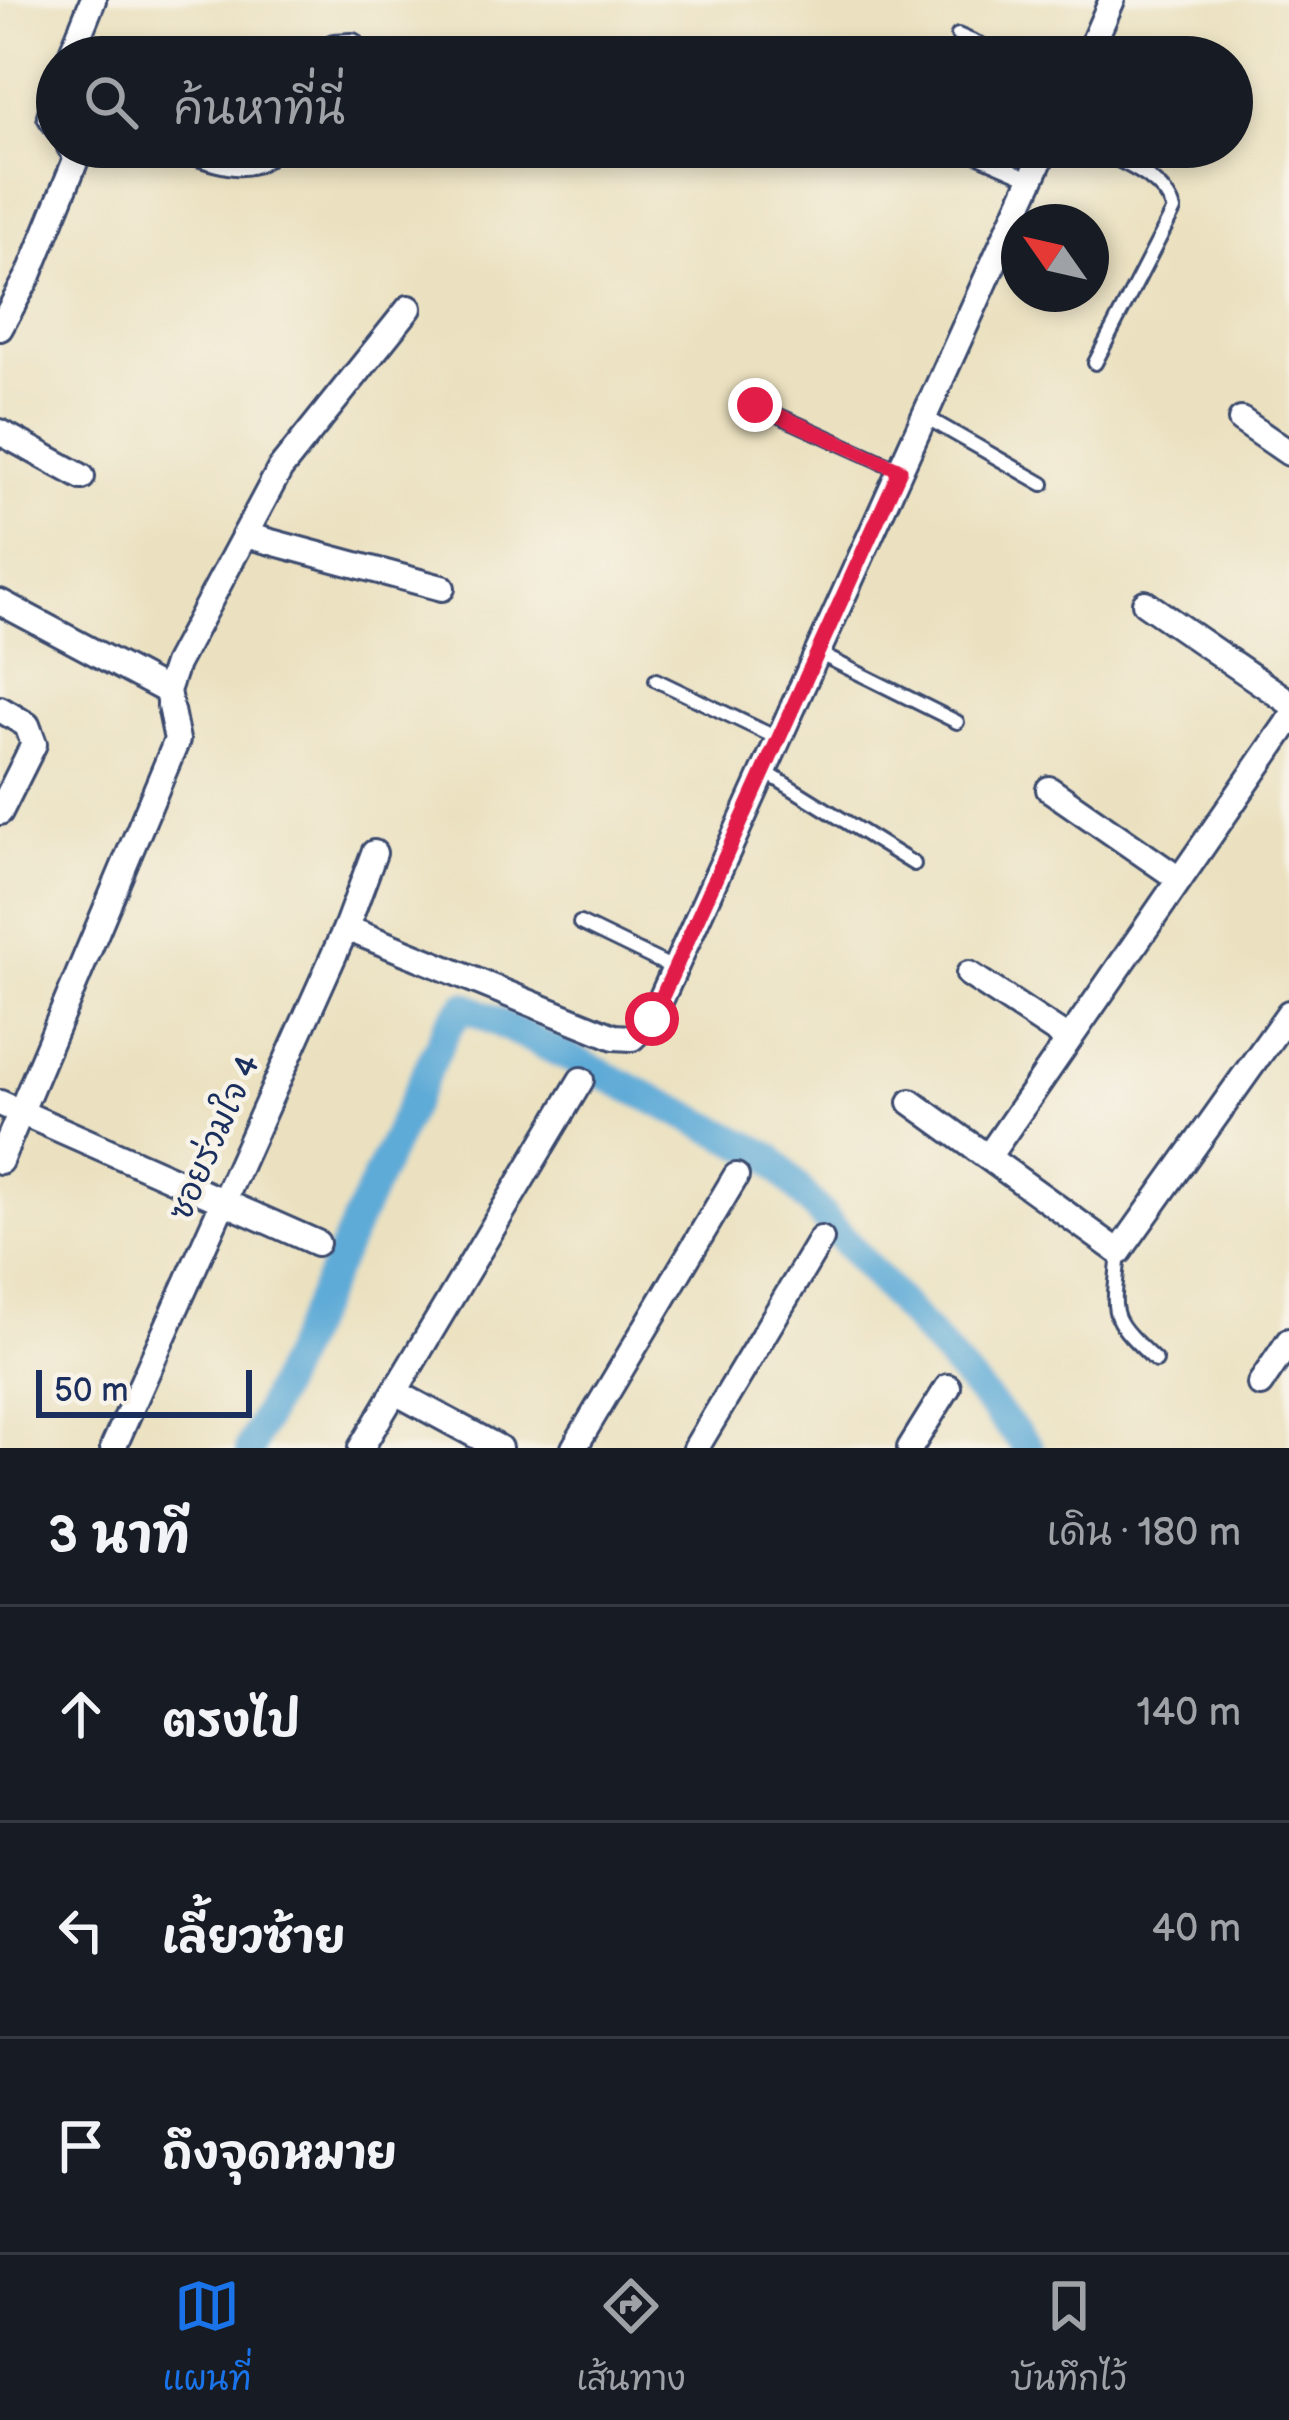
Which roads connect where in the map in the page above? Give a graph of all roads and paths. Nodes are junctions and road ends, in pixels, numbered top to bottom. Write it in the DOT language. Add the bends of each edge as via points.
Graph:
graph roads {
  1 [pos="93,0"];
  2 [pos="1112,0"];
  3 [pos="958,34"];
  4 [pos="78,36"];
  5 [pos="962,36"];
  6 [pos="1096,36"];
  7 [pos="74,168"];
  8 [pos="1006,168"];
  9 [pos="1036,168"];
  10 [pos="1126,168"];
  11 [pos="1031,179"];
  12 [pos="409,308"];
  13 [pos="0,328"];
  14 [pos="1095,363"];
  15 [pos="755,405"];
  16 [pos="924,416"];
  17 [pos="1241,420"];
  18 [pos="0,432"];
  19 [pos="1289,453"];
  20 [pos="900,470"];
  21 [pos="82,477"];
  22 [pos="1043,484"];
  23 [pos="245,535"];
  24 [pos="442,588"];
  25 [pos="0,602"];
  26 [pos="1145,603"];
  27 [pos="818,653"];
  28 [pos="656,680"];
  29 [pos="167,691"];
  30 [pos="1289,702"];
  31 [pos="0,710"];
  32 [pos="957,722"];
  33 [pos="1289,722"];
  34 [pos="778,739"];
  35 [pos="764,771"];
  36 [pos="1049,789"];
  37 [pos="0,812"];
  38 [pos="374,853"];
  39 [pos="914,864"];
  40 [pos="1179,879"];
  41 [pos="580,923"];
  42 [pos="346,928"];
  43 [pos="675,969"];
  44 [pos="970,974"];
  45 [pos="1289,1013"];
  46 [pos="1068,1039"];
  47 [pos="581,1080"];
  48 [pos="911,1102"];
  49 [pos="10,1107"];
  50 [pos="988,1157"];
  51 [pos="0,1161"];
  52 [pos="736,1176"];
  53 [pos="222,1202"];
  54 [pos="821,1239"];
  55 [pos="317,1243"];
  56 [pos="1119,1252"];
  57 [pos="1289,1341"];
  58 [pos="1156,1361"];
  59 [pos="1260,1384"];
  60 [pos="948,1387"];
  61 [pos="395,1392"];
  62 [pos="113,1448"];
  63 [pos="361,1448"];
  64 [pos="499,1448"];
  65 [pos="574,1448"];
  66 [pos="696,1448"];
  67 [pos="910,1448"];
  1 -- 4 [label="street"];
  2 -- 6 [label="street"];
  3 -- 5 [label="lane"];
  7 -- 13 [label="street"];
  8 -- 11 [label="lane"];
  9 -- 11 [label="street"];
  10 -- 14 [label="lane" via="1161,189 1174,210"];
  11 -- 16 [label="street"];
  12 -- 23 [label="street" via="280,469"];
  15 -- 20 [label="lane"];
  16 -- 20 [label="street"];
  16 -- 22 [label="lane"];
  17 -- 19 [label="street"];
  18 -- 21 [label="street"];
  20 -- 27 [label="street"];
  23 -- 24 [label="street"];
  23 -- 29 [label="street"];
  25 -- 29 [label="street"];
  26 -- 30 [label="street"];
  27 -- 32 [label="lane"];
  27 -- 34 [label="street"];
  28 -- 34 [label="lane"];
  29 -- 49 [label="street" via="176,740"];
  31 -- 37 [label="street" via="27,724 34,743"];
  33 -- 40 [label="street"];
  34 -- 35 [label="street"];
  35 -- 39 [label="lane"];
  35 -- 43 [label="street"];
  36 -- 40 [label="street"];
  38 -- 42 [label="street, ซอยร่วมใจ 4"];
  40 -- 46 [label="street"];
  41 -- 43 [label="lane"];
  42 -- 43 [label="street" via="614,1037 632,1038 652,1019"];
  42 -- 53 [label="street, ซอยร่วมใจ 4"];
  44 -- 46 [label="street"];
  45 -- 56 [label="street"];
  46 -- 50 [label="street"];
  47 -- 61 [label="street"];
  48 -- 50 [label="street"];
  49 -- 51 [label="street"];
  49 -- 53 [label="street"];
  50 -- 56 [label="street"];
  52 -- 65 [label="street"];
  53 -- 55 [label="street"];
  53 -- 62 [label="street, ซอยร่วมใจ 4"];
  54 -- 66 [label="street"];
  56 -- 58 [label="lane" via="1116,1322"];
  57 -- 59 [label="street"];
  60 -- 67 [label="street"];
  61 -- 63 [label="street"];
  61 -- 64 [label="street"];
}
